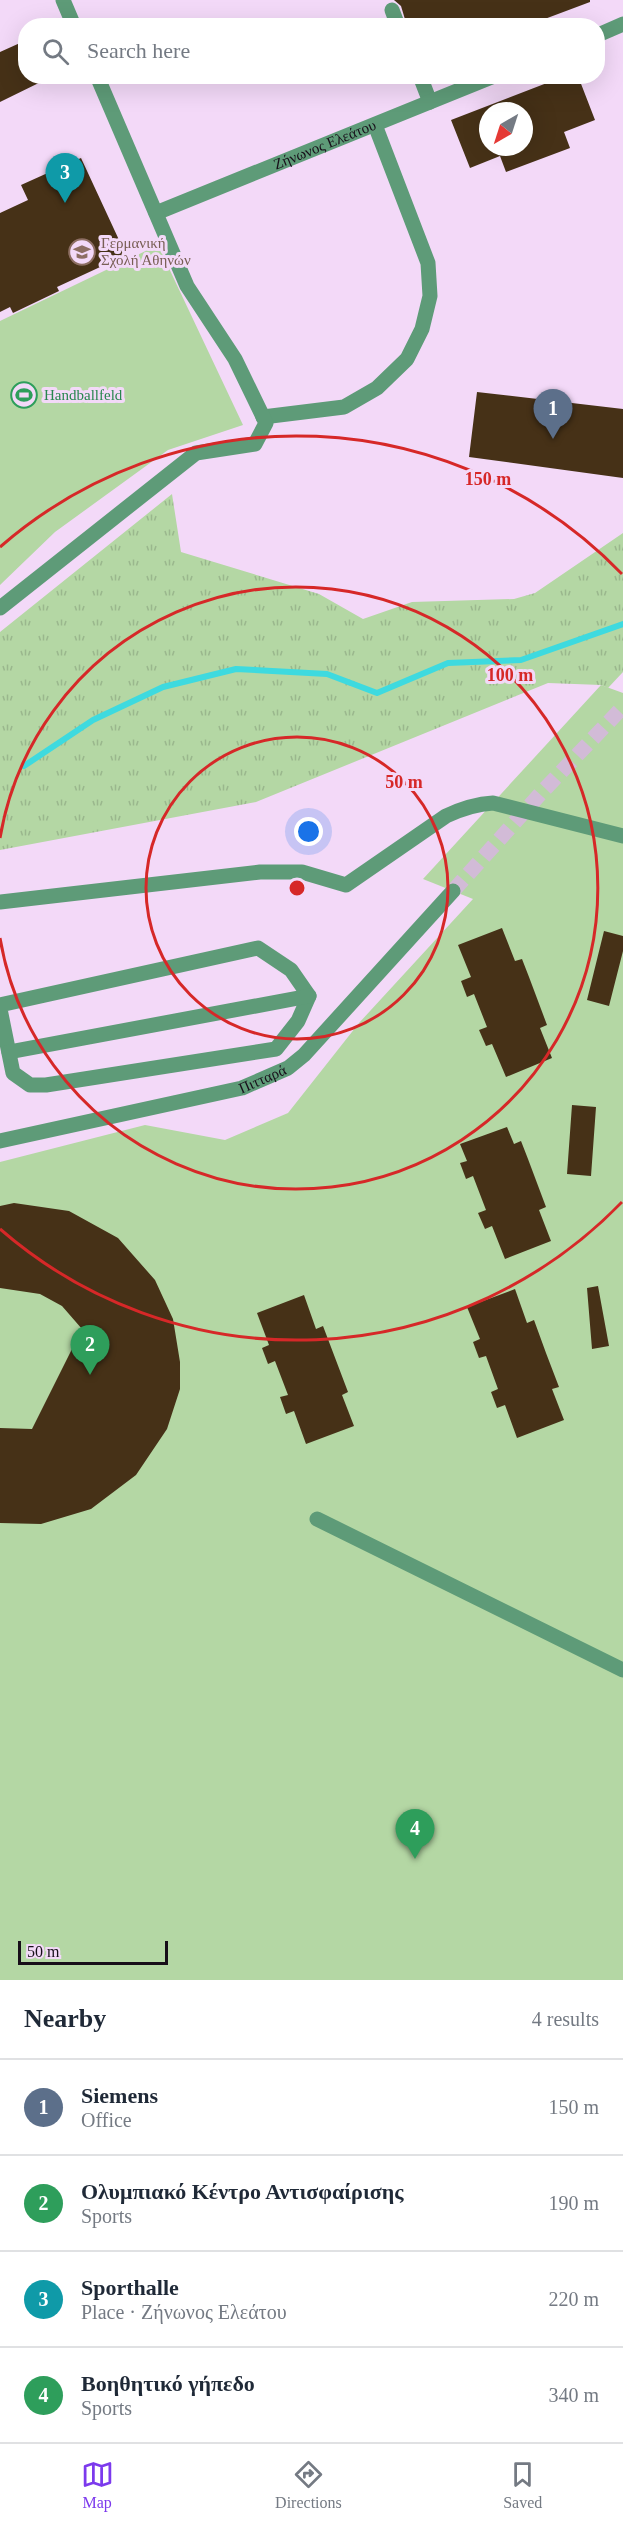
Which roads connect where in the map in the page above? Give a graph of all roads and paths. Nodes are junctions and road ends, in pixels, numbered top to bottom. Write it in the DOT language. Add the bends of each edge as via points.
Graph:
graph roads {
  1 [pos="63,0"];
  2 [pos="392,10"];
  3 [pos="71,18"];
  4 [pos="395,18"];
  5 [pos="623,24"];
  6 [pos="605,32"];
  7 [pos="100,84"];
  8 [pos="424,84"];
  9 [pos="474,84"];
  10 [pos="430,102"];
  11 [pos="375,124"];
  12 [pos="156,213"];
  13 [pos="263,417"];
  14 [pos="0,608"];
  15 [pos="623,836"];
  16 [pos="453,891"];
  17 [pos="0,902"];
  18 [pos="309,996"];
  19 [pos="0,1007"];
  20 [pos="3,1034"];
  21 [pos="9,1052"];
  22 [pos="0,1141"];
  23 [pos="317,1519"];
  24 [pos="623,1670"];
  1 -- 3 [label="street"];
  2 -- 4 [label="street"];
  5 -- 6 [label="street"];
  7 -- 12 [label="street"];
  8 -- 10 [label="street"];
  9 -- 10 [label="street, Ζήνωνος Ελεάτου"];
  10 -- 11 [label="street, Ζήνωνος Ελεάτου"];
  11 -- 12 [label="street, Ζήνωνος Ελεάτου"];
  11 -- 13 [label="street" via="428,263 430,296 422,329 406,359 377,388 344,407"];
  12 -- 13 [label="street" via="187,286 235,358"];
  13 -- 14 [label="street" via="266,423 255,444 196,453"];
  15 -- 17 [label="street" via="493,803 480,804 446,816 345,885 302,872 260,872"];
  16 -- 22 [label="street, Πιτταρά" via="288,1068 242,1088"];
  18 -- 19 [label="street" via="291,970 258,948"];
  18 -- 21 [label="street"];
  18 -- 21 [label="street" via="298,1021 276,1049 46,1085 30,1085 20,1080 13,1072"];
  19 -- 20 [label="street"];
  20 -- 21 [label="street"];
  23 -- 24 [label="street"];
}
